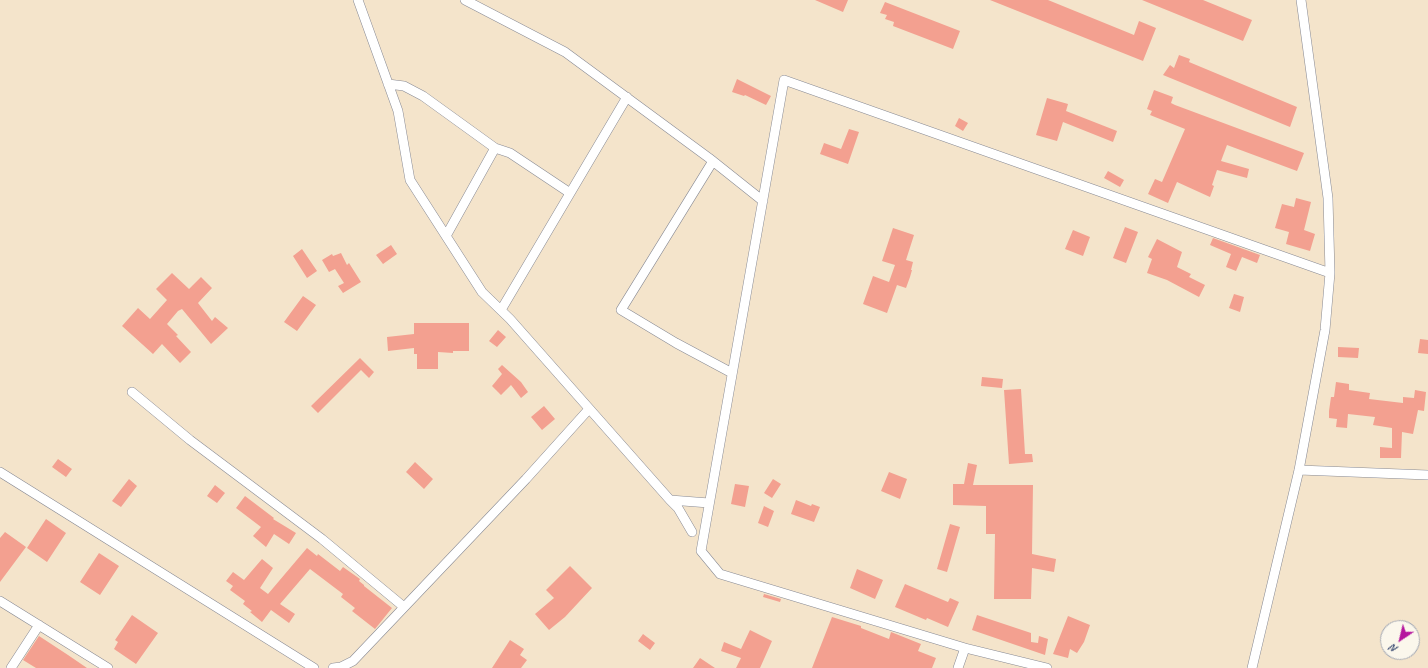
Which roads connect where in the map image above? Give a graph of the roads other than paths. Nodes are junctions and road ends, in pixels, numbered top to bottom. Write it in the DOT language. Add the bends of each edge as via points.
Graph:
graph roads {
  1 [pos="358,0"];
  2 [pos="465,0"];
  3 [pos="1301,0"];
  4 [pos="388,84"];
  5 [pos="627,98"];
  6 [pos="495,148"];
  7 [pos="713,161"];
  8 [pos="570,193"];
  9 [pos="763,201"];
  10 [pos="446,236"];
  11 [pos="1330,273"];
  12 [pos="501,310"];
  13 [pos="732,373"];
  14 [pos="132,392"];
  15 [pos="589,409"];
  16 [pos="1299,470"];
  17 [pos="0,472"];
  18 [pos="1428,475"];
  19 [pos="670,500"];
  20 [pos="709,503"];
  21 [pos="692,532"];
  22 [pos="0,600"];
  23 [pos="404,608"];
  24 [pos="39,625"];
  25 [pos="965,648"];
  26 [pos="11,668"];
  27 [pos="108,668"];
  28 [pos="314,668"];
  29 [pos="333,668"];
  30 [pos="958,668"];
  31 [pos="1048,668"];
  32 [pos="1252,668"];
  1 -- 4 [label="street"];
  2 -- 5 [label="street" via="565,52"];
  3 -- 11 [label="street" via="1328,198"];
  4 -- 6 [label="street" via="404,86 423,96"];
  4 -- 10 [label="street" via="398,111 410,180"];
  5 -- 7 [label="street"];
  5 -- 8 [label="street"];
  6 -- 8 [label="street" via="510,153"];
  6 -- 10 [label="street"];
  7 -- 9 [label="street"];
  7 -- 13 [label="street" via="621,310"];
  8 -- 12 [label="street"];
  9 -- 11 [label="street" via="784,80"];
  9 -- 13 [label="street"];
  10 -- 12 [label="street" via="482,292"];
  11 -- 16 [label="street" via="1325,330"];
  12 -- 15 [label="street"];
  13 -- 20 [label="street"];
  14 -- 23 [label="street" via="190,440 322,539"];
  15 -- 19 [label="street"];
  15 -- 23 [label="street"];
  16 -- 18 [label="street"];
  16 -- 32 [label="street"];
  17 -- 28 [label="street"];
  19 -- 20 [label="street"];
  19 -- 21 [label="street" via="678,508"];
  20 -- 25 [label="street" via="701,551 720,574"];
  22 -- 24 [label="street"];
  23 -- 29 [label="street" via="353,661 341,668"];
  24 -- 26 [label="street"];
  24 -- 27 [label="street"];
  25 -- 30 [label="street"];
  25 -- 31 [label="street"];
}
